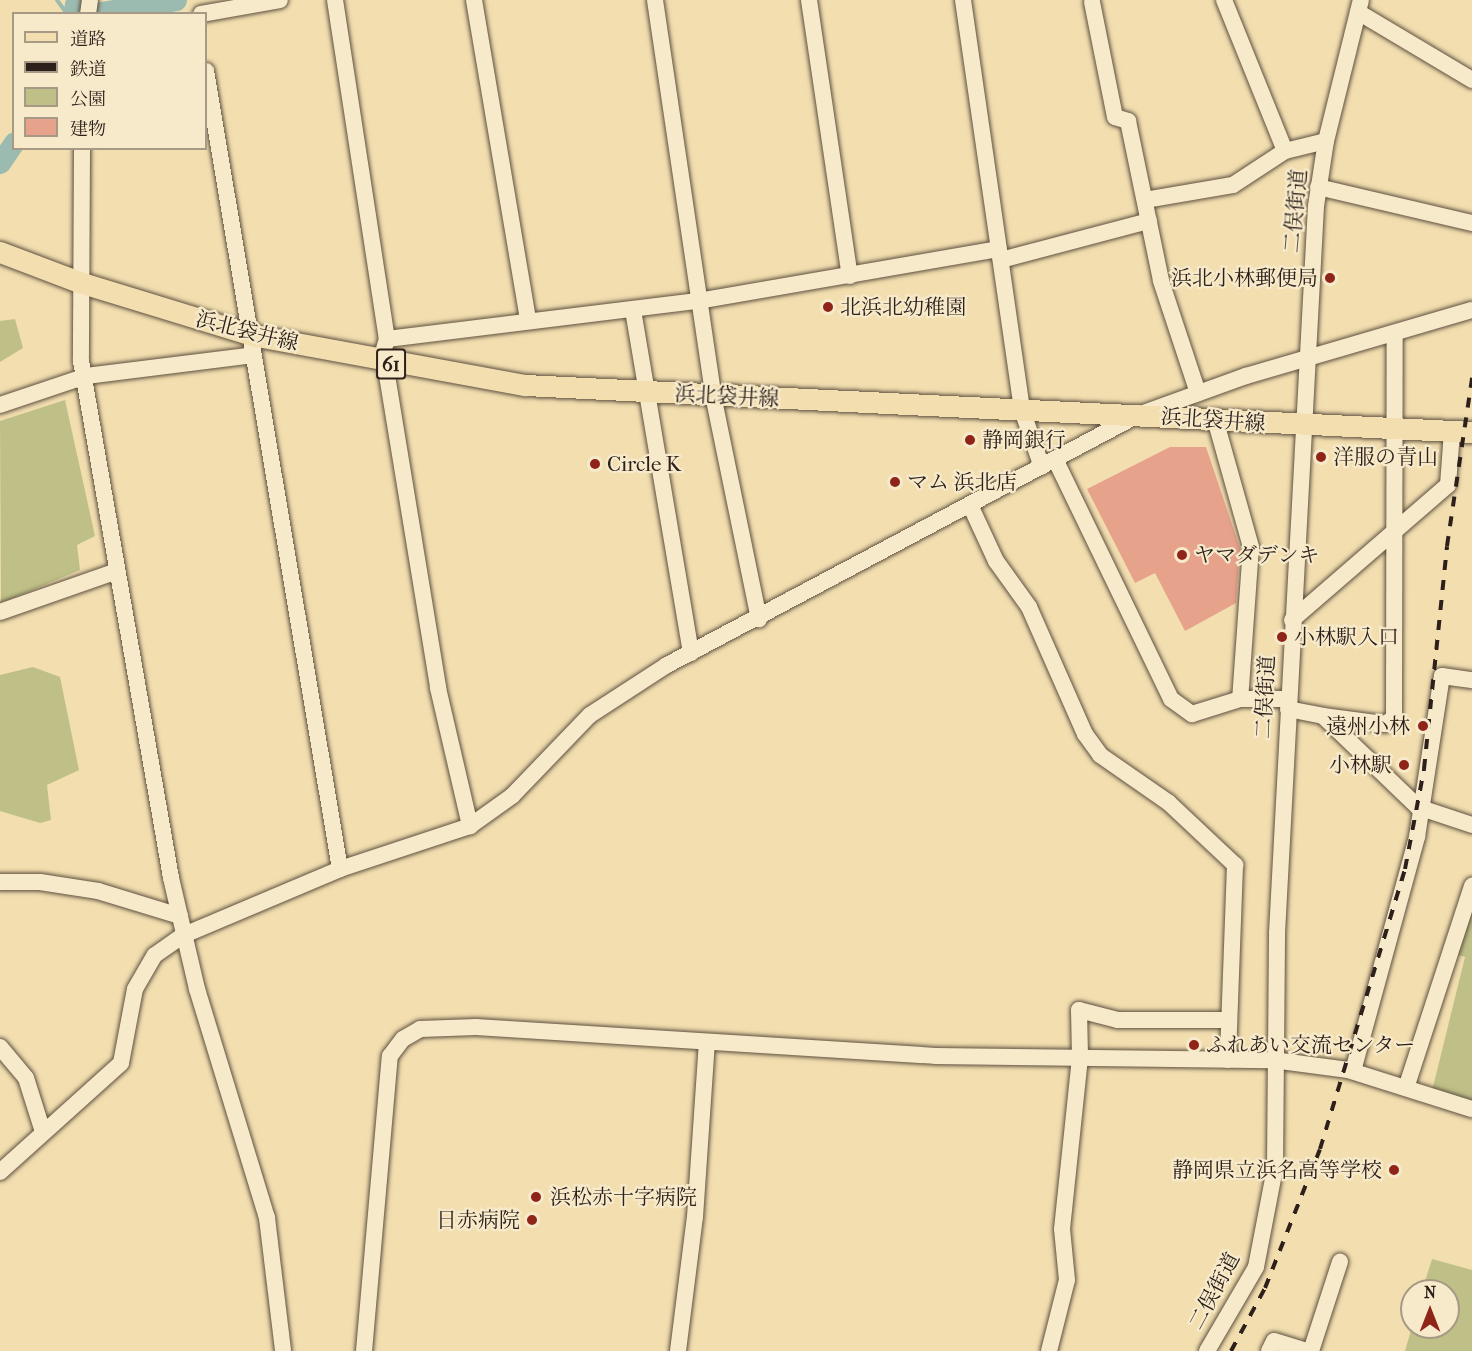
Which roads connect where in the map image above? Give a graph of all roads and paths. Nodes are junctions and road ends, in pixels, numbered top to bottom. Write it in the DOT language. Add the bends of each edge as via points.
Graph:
graph roads {
  1 [pos="280,0"];
  2 [pos="335,0"];
  3 [pos="474,0"];
  4 [pos="655,0"];
  5 [pos="809,0"];
  6 [pos="963,0"];
  7 [pos="1224,0"];
  8 [pos="1092,2"];
  9 [pos="1359,6"];
  10 [pos="207,13"];
  11 [pos="207,77"];
  12 [pos="1472,80"];
  13 [pos="1326,141"];
  14 [pos="82,150"];
  15 [pos="1285,151"];
  16 [pos="1318,187"];
  17 [pos="1145,200"];
  18 [pos="1149,221"];
  19 [pos="1472,223"];
  20 [pos="0,252"];
  21 [pos="1000,254"];
  22 [pos="850,276"];
  23 [pos="79,282"];
  24 [pos="698,301"];
  25 [pos="633,310"];
  26 [pos="1472,310"];
  27 [pos="528,320"];
  28 [pos="1395,333"];
  29 [pos="387,339"];
  30 [pos="253,345"];
  31 [pos="1307,359"];
  32 [pos="382,362"];
  33 [pos="86,376"];
  34 [pos="644,392"];
  35 [pos="1198,393"];
  36 [pos="713,395"];
  37 [pos="0,405"];
  38 [pos="1022,410"];
  39 [pos="1138,415"];
  40 [pos="1215,419"];
  41 [pos="1303,426"];
  42 [pos="1392,429"];
  43 [pos="1462,432"];
  44 [pos="1049,463"];
  45 [pos="971,507"];
  46 [pos="1394,534"];
  47 [pos="117,571"];
  48 [pos="0,612"];
  49 [pos="759,619"];
  50 [pos="1292,620"];
  51 [pos="691,654"];
  52 [pos="1472,680"];
  53 [pos="1240,699"];
  54 [pos="1288,704"];
  55 [pos="1323,716"];
  56 [pos="1423,809"];
  57 [pos="1472,825"];
  58 [pos="470,826"];
  59 [pos="340,869"];
  60 [pos="0,882"];
  61 [pos="1472,886"];
  62 [pos="180,916"];
  63 [pos="184,935"];
  64 [pos="1228,1020"];
  65 [pos="707,1043"];
  66 [pos="0,1047"];
  67 [pos="1080,1057"];
  68 [pos="1228,1060"];
  69 [pos="1273,1060"];
  70 [pos="1353,1071"];
  71 [pos="1406,1088"];
  72 [pos="1472,1109"];
  73 [pos="43,1132"];
  74 [pos="0,1172"];
  75 [pos="1340,1262"];
  76 [pos="283,1351"];
  77 [pos="364,1351"];
  78 [pos="678,1351"];
  79 [pos="1049,1351"];
  80 [pos="1207,1351"];
  81 [pos="1269,1351"];
  82 [pos="1309,1351"];
  1 -- 10 [label="street"];
  2 -- 29 [label="street"];
  3 -- 27 [label="street"];
  4 -- 24 [label="street"];
  5 -- 22 [label="street"];
  6 -- 21 [label="street"];
  7 -- 15 [label="street"];
  8 -- 17 [label="street" via="1115,117 1128,121"];
  9 -- 12 [label="street"];
  9 -- 13 [label="street, 二俣街道"];
  11 -- 30 [label="street"];
  13 -- 15 [label="street"];
  13 -- 16 [label="street, 二俣街道"];
  14 -- 23 [label="street"];
  15 -- 17 [label="street" via="1233,185"];
  16 -- 19 [label="street"];
  16 -- 31 [label="street, 二俣街道"];
  17 -- 18 [label="street"];
  18 -- 21 [label="street"];
  18 -- 35 [label="street" via="1174,330"];
  20 -- 23 [label="main road, 浜北袋井線 / 61"];
  21 -- 22 [label="street"];
  21 -- 38 [label="street"];
  22 -- 24 [label="street"];
  23 -- 30 [label="main road, 浜北袋井線 / 61"];
  23 -- 33 [label="street" via="81,362"];
  24 -- 25 [label="street"];
  24 -- 36 [label="street"];
  25 -- 27 [label="street"];
  25 -- 34 [label="street"];
  26 -- 28 [label="street"];
  27 -- 29 [label="street"];
  28 -- 31 [label="street"];
  28 -- 42 [label="street"];
  29 -- 32 [label="street"];
  30 -- 32 [label="main road, 浜北袋井線 / 61"];
  30 -- 33 [label="street"];
  30 -- 59 [label="street"];
  31 -- 35 [label="street"];
  31 -- 41 [label="street, 二俣街道"];
  32 -- 34 [label="main road, 浜北袋井線 / 61" via="525,384"];
  32 -- 58 [label="street" via="438,688"];
  33 -- 37 [label="street"];
  33 -- 47 [label="street"];
  34 -- 36 [label="main road, 浜北袋井線 / 61"];
  34 -- 51 [label="street"];
  35 -- 39 [label="street"];
  36 -- 38 [label="main road, 浜北袋井線 / 61"];
  36 -- 49 [label="street"];
  38 -- 39 [label="main road, 浜北袋井線 / 61"];
  38 -- 44 [label="street"];
  39 -- 40 [label="main road, 浜北袋井線 / 61"];
  39 -- 44 [label="street"];
  40 -- 41 [label="main road, 浜北袋井線 / 61"];
  40 -- 53 [label="street" via="1251,547"];
  41 -- 42 [label="main road, 浜北袋井線 / 61"];
  41 -- 50 [label="street, 二俣街道"];
  42 -- 43 [label="main road, 浜北袋井線 / 61"];
  42 -- 46 [label="street"];
  43 -- 46 [label="street" via="1448,485"];
  44 -- 45 [label="street"];
  44 -- 53 [label="street" via="1171,699 1192,714"];
  45 -- 49 [label="street"];
  45 -- 64 [label="street" via="996,561 1029,607 1085,734 1100,755 1170,803 1235,865"];
  46 -- 50 [label="street"];
  46 -- 55 [label="street" via="1394,718 1385,724"];
  47 -- 48 [label="street"];
  47 -- 62 [label="street"];
  49 -- 51 [label="street"];
  50 -- 54 [label="street, 二俣街道"];
  51 -- 58 [label="street" via="590,715 512,796"];
  52 -- 56 [label="street" via="1442,676"];
  53 -- 54 [label="street"];
  54 -- 55 [label="street"];
  54 -- 69 [label="street, 二俣街道"];
  55 -- 56 [label="street"];
  56 -- 57 [label="street"];
  56 -- 70 [label="street"];
  58 -- 59 [label="street"];
  59 -- 63 [label="street"];
  60 -- 62 [label="street" via="79,888"];
  61 -- 71 [label="street"];
  62 -- 63 [label="street"];
  63 -- 73 [label="street" via="155,955 135,989 121,1063"];
  63 -- 76 [label="street" via="267,1218"];
  64 -- 67 [label="street" via="1118,1020 1079,1010"];
  64 -- 68 [label="street"];
  65 -- 67 [label="street" via="935,1056"];
  65 -- 77 [label="street" via="437,1026 403,1039 390,1056"];
  65 -- 78 [label="street" via="695,1217"];
  66 -- 73 [label="street" via="26,1078"];
  67 -- 68 [label="street"];
  67 -- 79 [label="street" via="1062,1229 1067,1280"];
  68 -- 69 [label="street"];
  69 -- 70 [label="street"];
  69 -- 80 [label="street, 二俣街道" via="1275,1168 1268,1222 1256,1267"];
  70 -- 71 [label="street"];
  71 -- 72 [label="street"];
  73 -- 74 [label="street"];
  75 -- 82 [label="street"];
  81 -- 82 [label="street" via="1274,1341"];
}
